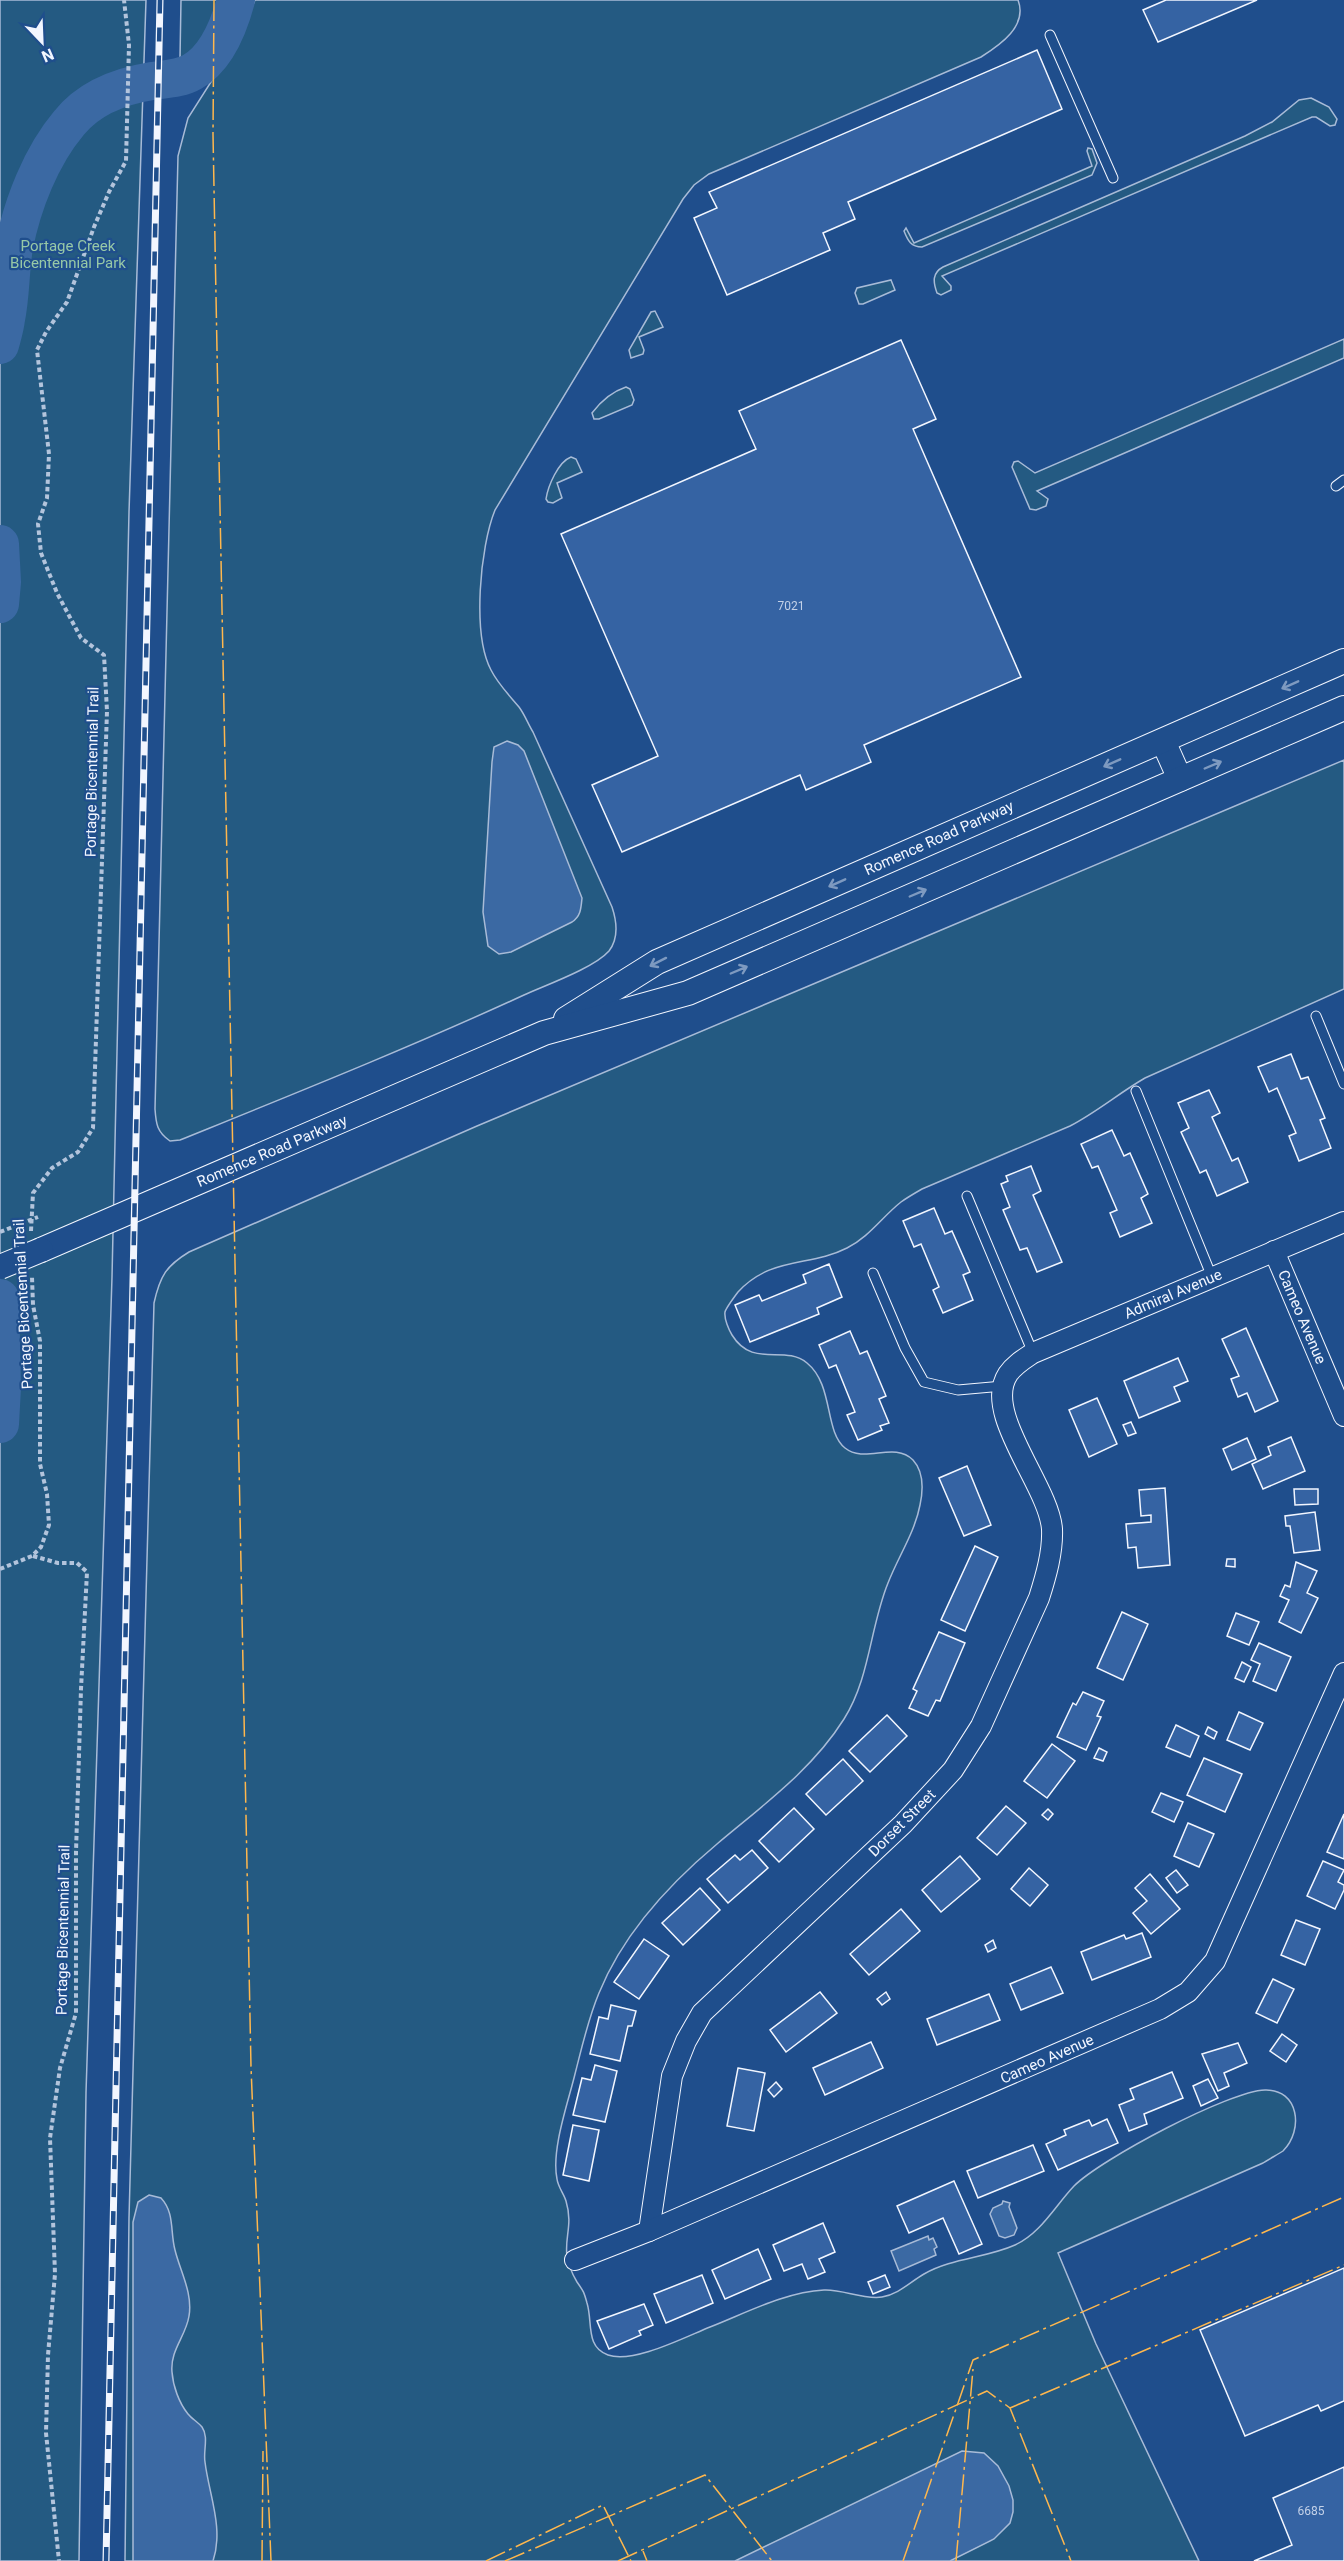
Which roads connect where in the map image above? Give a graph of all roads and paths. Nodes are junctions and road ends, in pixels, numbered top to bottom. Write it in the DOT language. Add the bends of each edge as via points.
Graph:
graph roads {
  1 [pos="124,0"];
  2 [pos="1050,35"];
  3 [pos="1113,178"];
  4 [pos="1344,480"];
  5 [pos="1336,486"];
  6 [pos="1344,661"];
  7 [pos="1344,708"];
  8 [pos="1163,741"];
  9 [pos="1180,779"];
  10 [pos="1316,1016"];
  11 [pos="544,1033"];
  12 [pos="1344,1084"];
  13 [pos="1136,1091"];
  14 [pos="967,1196"];
  15 [pos="38,1217"];
  16 [pos="1344,1222"];
  17 [pos="0,1232"];
  18 [pos="1274,1251"];
  19 [pos="35,1252"];
  20 [pos="0,1267"];
  21 [pos="873,1273"];
  22 [pos="1212,1277"];
  23 [pos="1033,1353"];
  24 [pos="1005,1380"];
  25 [pos="1344,1416"];
  26 [pos="32,1556"];
  27 [pos="0,1569"];
  28 [pos="1344,1673"];
  29 [pos="649,2231"];
  30 [pos="575,2260"];
  31 [pos="59,2561"];
  1 -- 19 [label="path, Portage Bicentennial Trail" via="129,61 126,161 94,227 67,302 37,350 49,454 47,498 38,524 41,553 81,638 104,656 107,711 93,1128 78,1152 52,1168 33,1194"];
  2 -- 3 [label="lane"];
  4 -- 5 [label="lane"];
  6 -- 8 [label="street, Romence Road Parkway, one-way"];
  9 -- 7 [label="street, Romence Road Parkway, one-way"];
  8 -- 9 [label="street"];
  8 -- 11 [label="street, Romence Road Parkway, one-way" via="657,962"];
  11 -- 9 [label="street, Romence Road Parkway, one-way" via="688,993"];
  10 -- 12 [label="lane"];
  11 -- 19 [label="street, Romence Road Parkway"];
  13 -- 22 [label="lane"];
  14 -- 23 [label="lane"];
  15 -- 17 [label="path, bridge"];
  16 -- 18 [label="street, Admiral Avenue"];
  18 -- 22 [label="street, Admiral Avenue"];
  18 -- 25 [label="street, Cameo Avenue"];
  19 -- 20 [label="street, Romence Road Parkway, bridge"];
  19 -- 26 [label="path, Portage Bicentennial Trail" via="33,1305 40,1341 40,1455 49,1525 41,1547"];
  21 -- 24 [label="lane" via="924,1382 958,1390"];
  22 -- 23 [label="street, Admiral Avenue"];
  23 -- 24 [label="street, Admiral Avenue"];
  24 -- 29 [label="street, Dorset Street" via="1001,1398 1006,1416 1052,1528 1040,1598 981,1726 953,1770 903,1824 702,2013 672,2076"];
  26 -- 27 [label="path"];
  26 -- 31 [label="path, Portage Bicentennial Trail" via="77,1563 87,1572 76,1852 76,2013 60,2068 50,2138 55,2274 46,2433"];
  28 -- 29 [label="street, Cameo Avenue" via="1215,1961 1188,1992 1160,2009"];
  29 -- 30 [label="street, Cameo Avenue"];
}
